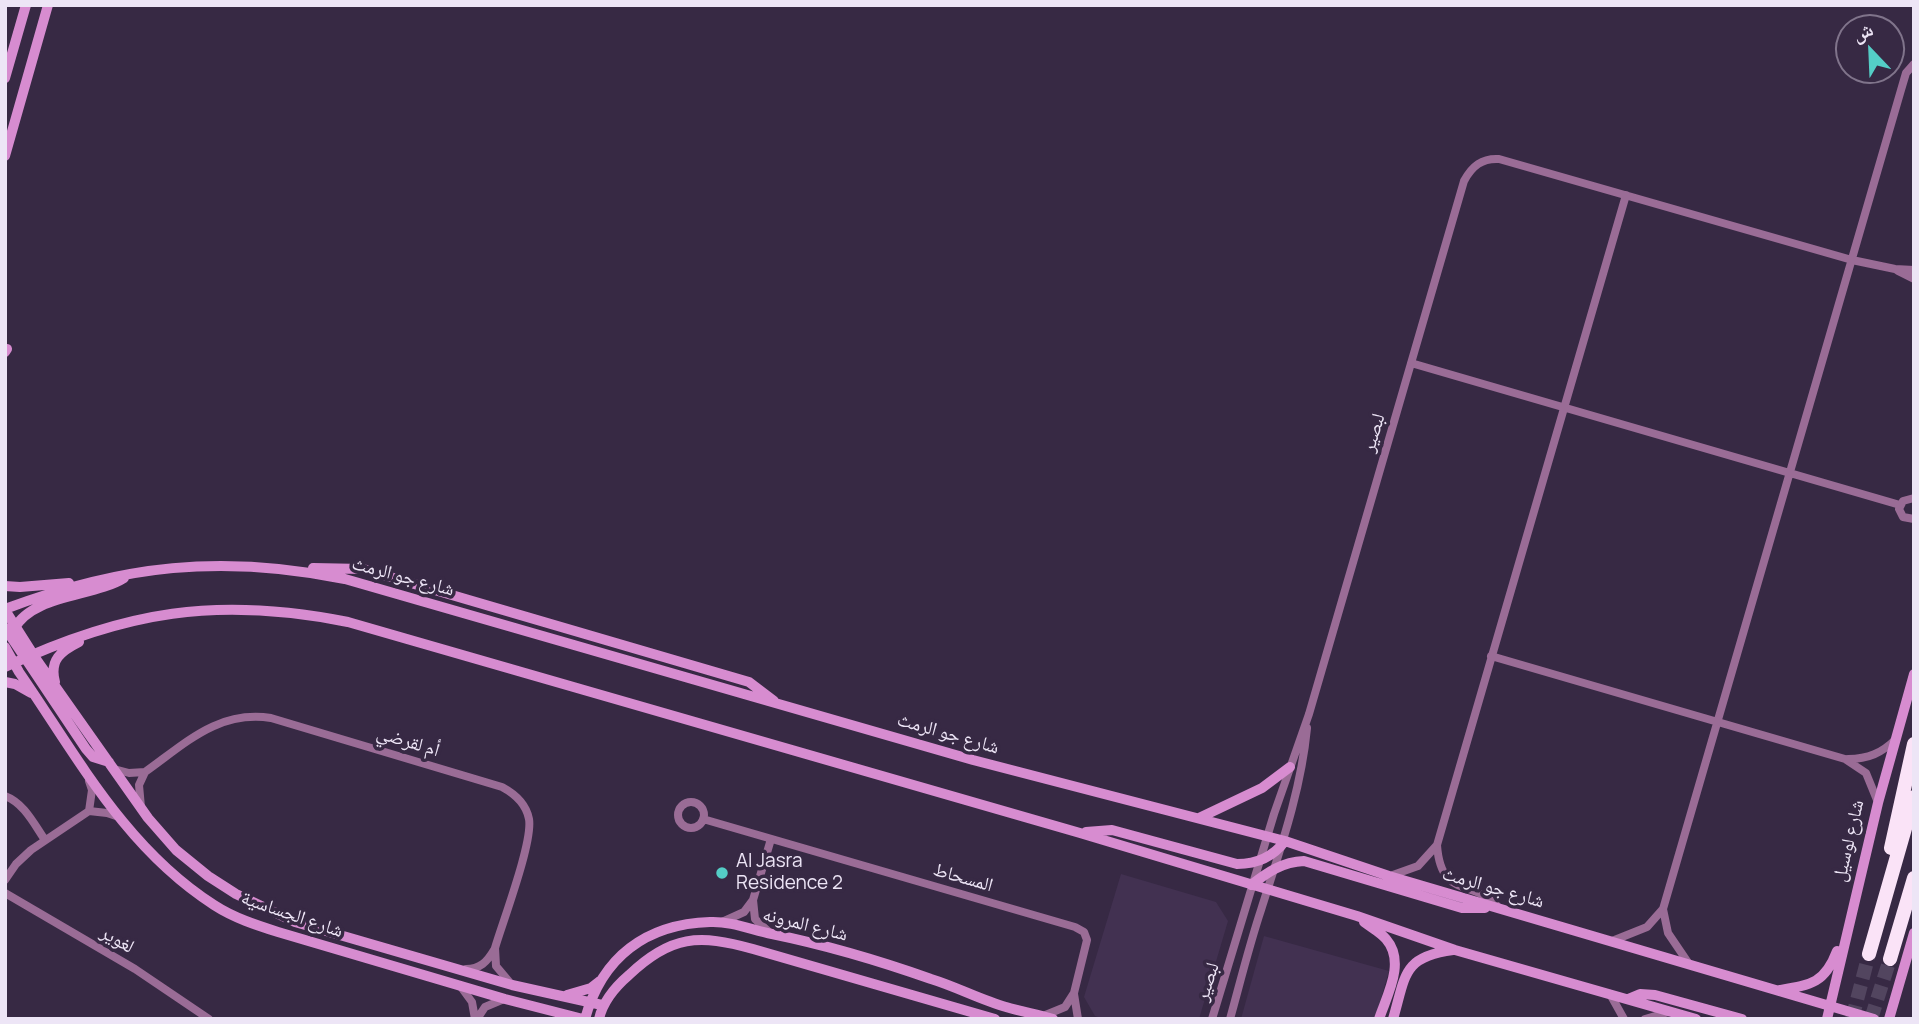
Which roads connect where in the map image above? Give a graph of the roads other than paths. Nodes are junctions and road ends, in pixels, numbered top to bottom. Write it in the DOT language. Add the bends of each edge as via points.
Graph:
graph roads {
  1 [pos="26,5"];
  2 [pos="48,5"];
  3 [pos="1914,64"];
  4 [pos="5,78"];
  5 [pos="5,156"];
  6 [pos="1626,195"];
  7 [pos="1852,260"];
  8 [pos="1895,269"];
  9 [pos="1914,270"];
  10 [pos="1914,279"];
  11 [pos="1411,363"];
  12 [pos="1563,407"];
  13 [pos="1790,473"];
  14 [pos="1914,498"];
  15 [pos="1900,505"];
  16 [pos="1914,519"];
  17 [pos="128,573"];
  18 [pos="86,582"];
  19 [pos="5,586"];
  20 [pos="5,610"];
  21 [pos="11,629"];
  22 [pos="94,630"];
  23 [pos="5,647"];
  24 [pos="1491,656"];
  25 [pos="19,660"];
  26 [pos="1914,674"];
  27 [pos="5,682"];
  28 [pos="57,688"];
  29 [pos="36,696"];
  30 [pos="1309,714"];
  31 [pos="1717,722"];
  32 [pos="1896,739"];
  33 [pos="1914,744"];
  34 [pos="1845,759"];
  35 [pos="112,766"];
  36 [pos="1290,767"];
  37 [pos="145,772"];
  38 [pos="88,774"];
  39 [pos="5,796"];
  40 [pos="1914,797"];
  41 [pos="1878,803"];
  42 [pos="141,809"];
  43 [pos="89,811"];
  44 [pos="116,816"];
  45 [pos="1199,818"];
  46 [pos="703,819"];
  47 [pos="1080,832"];
  48 [pos="1266,837"];
  49 [pos="771,839"];
  50 [pos="45,840"];
  51 [pos="1284,841"];
  52 [pos="1437,845"];
  53 [pos="1260,860"];
  54 [pos="1275,867"];
  55 [pos="1390,876"];
  56 [pos="1890,878"];
  57 [pos="1914,878"];
  58 [pos="5,880"];
  59 [pos="1251,885"];
  60 [pos="1267,889"];
  61 [pos="5,893"];
  62 [pos="753,900"];
  63 [pos="1498,908"];
  64 [pos="1663,909"];
  65 [pos="1357,916"];
  66 [pos="721,922"];
  67 [pos="1848,930"];
  68 [pos="1914,933"];
  69 [pos="772,934"];
  70 [pos="1612,941"];
  71 [pos="495,948"];
  72 [pos="1455,950"];
  73 [pos="1869,954"];
  74 [pos="1890,959"];
  75 [pos="1689,964"];
  76 [pos="457,968"];
  77 [pos="604,976"];
  78 [pos="458,985"];
  79 [pos="512,985"];
  80 [pos="1777,990"];
  81 [pos="1074,993"];
  82 [pos="1609,994"];
  83 [pos="563,996"];
  84 [pos="505,999"];
  85 [pos="1628,999"];
  86 [pos="590,1003"];
  87 [pos="602,1005"];
  88 [pos="1830,1006"];
  89 [pos="548,1010"];
  90 [pos="1671,1012"];
  91 [pos="1048,1017"];
  92 [pos="209,1019"];
  93 [pos="476,1019"];
  94 [pos="558,1019"];
  95 [pos="584,1019"];
  96 [pos="599,1019"];
  97 [pos="995,1019"];
  98 [pos="1078,1019"];
  99 [pos="1212,1019"];
  100 [pos="1230,1019"];
  101 [pos="1380,1019"];
  102 [pos="1394,1019"];
  103 [pos="1624,1019"];
  104 [pos="1645,1019"];
  105 [pos="1696,1019"];
  106 [pos="1742,1019"];
  107 [pos="1827,1019"];
  108 [pos="1844,1019"];
  109 [pos="1874,1019"];
  110 [pos="1889,1019"];
  1 -- 4 [label="main road"];
  2 -- 5 [label="main road"];
  3 -- 7 [label="street" via="1906,74"];
  6 -- 7 [label="street"];
  6 -- 11 [label="street, لبصير" via="1499,159 1475,165 1464,181"];
  6 -- 12 [label="street"];
  7 -- 8 [label="street"];
  7 -- 13 [label="street"];
  8 -- 9 [label="street"];
  8 -- 10 [label="street"];
  11 -- 12 [label="street"];
  11 -- 30 [label="street, لبصير"];
  12 -- 13 [label="street"];
  12 -- 24 [label="street"];
  13 -- 15 [label="street"];
  13 -- 31 [label="street"];
  14 -- 15 [label="street" via="1904,499"];
  15 -- 16 [label="street" via="1903,517"];
  17 -- 18 [label="main road, شارع جو الرمث"];
  17 -- 21 [label="main road" via="117,582 38,608"];
  17 -- 45 [label="main road, شارع جو الرمث" via="215,565 285,569 345,579 973,760"];
  18 -- 19 [label="main road"];
  18 -- 20 [label="main road, شارع جو الرمث"];
  20 -- 21 [label="main road"];
  21 -- 25 [label="main road"];
  21 -- 25 [label="main road"];
  22 -- 25 [label="main road"];
  22 -- 28 [label="main road" via="54,660"];
  22 -- 47 [label="main road" via="164,614 232,609 292,612 348,622"];
  23 -- 25 [label="main road"];
  24 -- 31 [label="street"];
  24 -- 52 [label="street"];
  25 -- 28 [label="main road, شارع الجساسية"];
  25 -- 29 [label="main road, شارع الجساسية"];
  25 -- 35 [label="main road" via="93,757"];
  26 -- 32 [label="main road, شارع لوسيل"];
  27 -- 29 [label="main road"];
  28 -- 35 [label="main road, شارع الجساسية"];
  29 -- 38 [label="main road, شارع الجساسية"];
  30 -- 36 [label="street, لبصير"];
  30 -- 51 [label="street, لبصير"];
  31 -- 34 [label="street"];
  31 -- 64 [label="street"];
  32 -- 34 [label="street" via="1874,755"];
  32 -- 41 [label="main road, شارع لوسيل"];
  33 -- 56 [label="highway" via="1891,844"];
  34 -- 41 [label="street" via="1866,773"];
  35 -- 37 [label="street" via="129,773"];
  35 -- 42 [label="main road, شارع الجساسية"];
  36 -- 45 [label="main road" via="1262,788"];
  36 -- 48 [label="street, لبصير"];
  37 -- 42 [label="street" via="139,785"];
  37 -- 71 [label="street, أم لقرضي" via="219,722 255,715 514,793 526,810 530,832"];
  38 -- 43 [label="street" via="92,790"];
  38 -- 44 [label="main road, شارع الجساسية"];
  39 -- 50 [label="street" via="22,807"];
  40 -- 56 [label="highway"];
  41 -- 67 [label="main road, شارع لوسيل"];
  42 -- 76 [label="main road, شارع الجساسية" via="187,860 245,898 295,922"];
  43 -- 44 [label="street"];
  43 -- 50 [label="street"];
  44 -- 78 [label="main road, شارع الجساسية" via="173,875 235,916"];
  45 -- 48 [label="main road, شارع جو الرمث"];
  46 -- 49 [label="street, المسحاط"];
  47 -- 53 [label="main road" via="1112,830 1237,864"];
  47 -- 59 [label="main road"];
  48 -- 51 [label="main road, شارع جو الرمث"];
  48 -- 53 [label="street, لبصير"];
  49 -- 62 [label="street"];
  49 -- 81 [label="street, المسحاط" via="1075,927 1087,940"];
  50 -- 58 [label="street" via="16,864"];
  51 -- 53 [label="main road" via="1277,852"];
  51 -- 54 [label="street, لبصير"];
  51 -- 55 [label="main road, شارع جو الرمث"];
  52 -- 55 [label="street" via="1418,866"];
  52 -- 63 [label="street" via="1442,868 1452,883 1485,895"];
  53 -- 59 [label="street, لبصير"];
  54 -- 59 [label="main road"];
  54 -- 60 [label="street, لبصير"];
  54 -- 63 [label="main road" via="1304,861 1462,908"];
  55 -- 63 [label="main road, شارع جو الرمث"];
  56 -- 73 [label="highway"];
  57 -- 74 [label="highway"];
  59 -- 60 [label="main road"];
  59 -- 99 [label="street, لبصير"];
  60 -- 65 [label="main road"];
  60 -- 100 [label="street, لبصير"];
  61 -- 92 [label="street, لغوير" via="135,968"];
  62 -- 66 [label="street" via="744,912"];
  62 -- 69 [label="street" via="755,919"];
  63 -- 70 [label="main road, شارع جو الرمث"];
  64 -- 70 [label="street" via="1647,927"];
  64 -- 75 [label="street" via="1668,933"];
  65 -- 72 [label="main road"];
  65 -- 101 [label="main road" via="1384,936 1394,950 1394,975"];
  66 -- 69 [label="main road, شارع المرونه"];
  66 -- 77 [label="main road, شارع المرونه" via="663,929 647,936 617,959"];
  67 -- 80 [label="main road" via="1822,977"];
  67 -- 88 [label="main road, شارع لوسيل"];
  68 -- 110 [label="main road"];
  69 -- 91 [label="main road, شارع المرونه" via="931,978 1006,1007"];
  70 -- 75 [label="main road, شارع جو الرمث"];
  71 -- 76 [label="street" via="488,960 474,969"];
  71 -- 79 [label="street" via="498,970"];
  72 -- 82 [label="main road"];
  72 -- 102 [label="main road" via="1429,954 1413,963"];
  75 -- 80 [label="main road, شارع جو الرمث"];
  76 -- 79 [label="main road, شارع الجساسية"];
  77 -- 83 [label="main road" via="591,988"];
  77 -- 86 [label="main road, شارع المرونه"];
  78 -- 84 [label="main road, شارع الجساسية"];
  78 -- 93 [label="street" via="472,1002"];
  79 -- 83 [label="main road, شارع الجساسية"];
  80 -- 88 [label="main road, شارع جو الرمث"];
  81 -- 91 [label="street" via="1065,1007"];
  81 -- 98 [label="street, المسحاط"];
  82 -- 85 [label="main road"];
  82 -- 103 [label="street"];
  83 -- 86 [label="main road, شارع الجساسية"];
  84 -- 89 [label="main road, شارع الجساسية"];
  84 -- 93 [label="street" via="485,1007"];
  85 -- 90 [label="main road"];
  85 -- 106 [label="main road" via="1655,995"];
  86 -- 87 [label="main road, شارع الجساسية"];
  86 -- 95 [label="main road, شارع المرونه"];
  87 -- 96 [label="main road, شارع المرونه"];
  87 -- 97 [label="main road, شارع المرونه" via="656,953 675,943 705,940 753,948"];
  88 -- 107 [label="main road, شارع لوسيل"];
  88 -- 108 [label="main road"];
  88 -- 109 [label="main road, شارع جو الرمث"];
  89 -- 94 [label="main road"];
  89 -- 95 [label="main road, شارع الجساسية"];
  90 -- 104 [label="street"];
  90 -- 105 [label="main road"];
}
